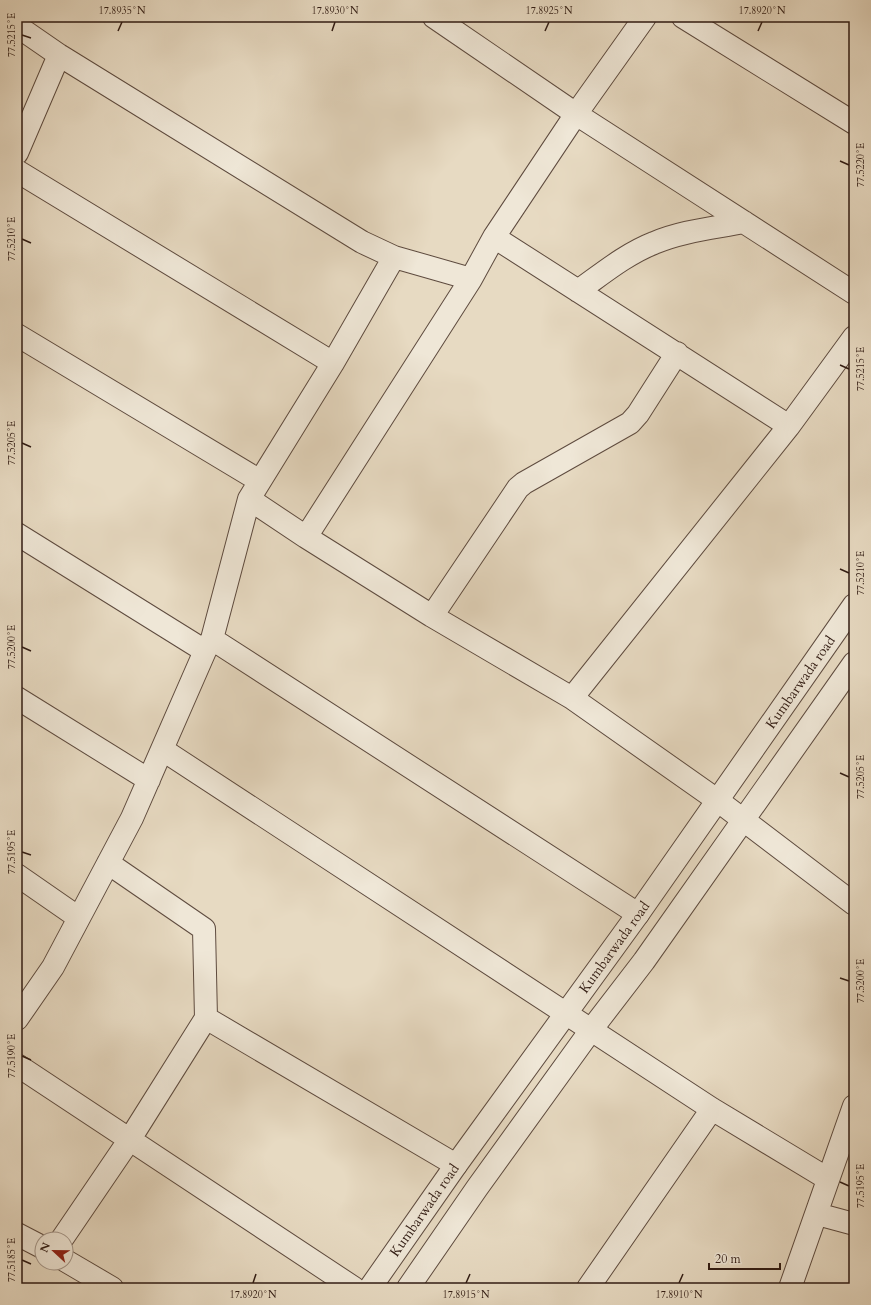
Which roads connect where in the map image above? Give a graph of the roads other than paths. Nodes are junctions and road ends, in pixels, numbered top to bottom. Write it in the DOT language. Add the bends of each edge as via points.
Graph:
graph roads {
  1 [pos="434,17"];
  2 [pos="645,17"];
  3 [pos="683,17"];
  4 [pos="17,26"];
  5 [pos="59,55"];
  6 [pos="576,114"];
  7 [pos="854,123"];
  8 [pos="17,153"];
  9 [pos="17,171"];
  10 [pos="744,222"];
  11 [pos="494,237"];
  12 [pos="394,257"];
  13 [pos="471,279"];
  14 [pos="578,290"];
  15 [pos="854,293"];
  16 [pos="17,335"];
  17 [pos="854,336"];
  18 [pos="677,354"];
  19 [pos="332,363"];
  20 [pos="789,426"];
  21 [pos="254,490"];
  22 [pos="17,534"];
  23 [pos="306,537"];
  24 [pos="854,605"];
  25 [pos="432,616"];
  26 [pos="209,645"];
  27 [pos="854,663"];
  28 [pos="17,698"];
  29 [pos="572,698"];
  30 [pos="163,750"];
  31 [pos="150,780"];
  32 [pos="717,800"];
  33 [pos="743,820"];
  34 [pos="108,863"];
  35 [pos="17,875"];
  36 [pos="854,904"];
  37 [pos="638,914"];
  38 [pos="79,918"];
  39 [pos="566,1014"];
  40 [pos="206,1018"];
  41 [pos="17,1020"];
  42 [pos="591,1030"];
  43 [pos="17,1065"];
  44 [pos="854,1106"];
  45 [pos="712,1109"];
  46 [pos="130,1139"];
  47 [pos="456,1165"];
  48 [pos="828,1180"];
  49 [pos="817,1214"];
  50 [pos="854,1224"];
  51 [pos="67,1231"];
  52 [pos="17,1234"];
  53 [pos="34,1243"];
  54 [pos="802,1257"];
  55 [pos="74,1266"];
  56 [pos="112,1288"];
  57 [pos="354,1288"];
  58 [pos="370,1288"];
  59 [pos="408,1288"];
  60 [pos="588,1288"];
  61 [pos="790,1288"];
  62 [pos="807,1288"];
  1 -- 6 [label="street"];
  2 -- 6 [label="street"];
  3 -- 7 [label="street"];
  4 -- 5 [label="street"];
  5 -- 8 [label="street"];
  5 -- 12 [label="street" via="356,237"];
  6 -- 10 [label="street"];
  6 -- 11 [label="street"];
  9 -- 19 [label="street"];
  10 -- 14 [label="street" via="674,236 653,243"];
  10 -- 15 [label="street"];
  11 -- 13 [label="street"];
  11 -- 14 [label="street"];
  12 -- 13 [label="street"];
  12 -- 19 [label="street"];
  13 -- 23 [label="street"];
  14 -- 18 [label="street"];
  16 -- 21 [label="street"];
  17 -- 20 [label="street"];
  18 -- 20 [label="street"];
  18 -- 25 [label="street" via="630,423 518,488"];
  19 -- 21 [label="street"];
  20 -- 29 [label="street"];
  21 -- 23 [label="street"];
  21 -- 26 [label="street"];
  22 -- 26 [label="street"];
  23 -- 25 [label="street"];
  24 -- 32 [label="street, Kumbarwada road"];
  25 -- 29 [label="street"];
  26 -- 30 [label="street"];
  26 -- 37 [label="street"];
  27 -- 33 [label="street"];
  28 -- 31 [label="street"];
  29 -- 32 [label="street"];
  30 -- 31 [label="street"];
  30 -- 39 [label="street"];
  31 -- 34 [label="street"];
  32 -- 33 [label="street"];
  32 -- 37 [label="street, Kumbarwada road"];
  33 -- 36 [label="street"];
  33 -- 42 [label="street" via="644,961"];
  34 -- 38 [label="street"];
  34 -- 40 [label="street" via="204,929"];
  35 -- 38 [label="street"];
  37 -- 39 [label="street, Kumbarwada road"];
  38 -- 41 [label="street" via="53,967"];
  39 -- 42 [label="street"];
  39 -- 47 [label="street, Kumbarwada road"];
  40 -- 46 [label="street"];
  40 -- 47 [label="street"];
  42 -- 45 [label="street"];
  42 -- 59 [label="street"];
  43 -- 46 [label="street"];
  44 -- 48 [label="street"];
  45 -- 48 [label="street"];
  45 -- 60 [label="street"];
  46 -- 51 [label="street"];
  46 -- 57 [label="street"];
  47 -- 58 [label="street, Kumbarwada road"];
  48 -- 49 [label="street"];
  49 -- 50 [label="street"];
  49 -- 54 [label="street"];
  52 -- 53 [label="street"];
  54 -- 61 [label="street"];
  54 -- 62 [label="street"];
  55 -- 56 [label="street"];
}
